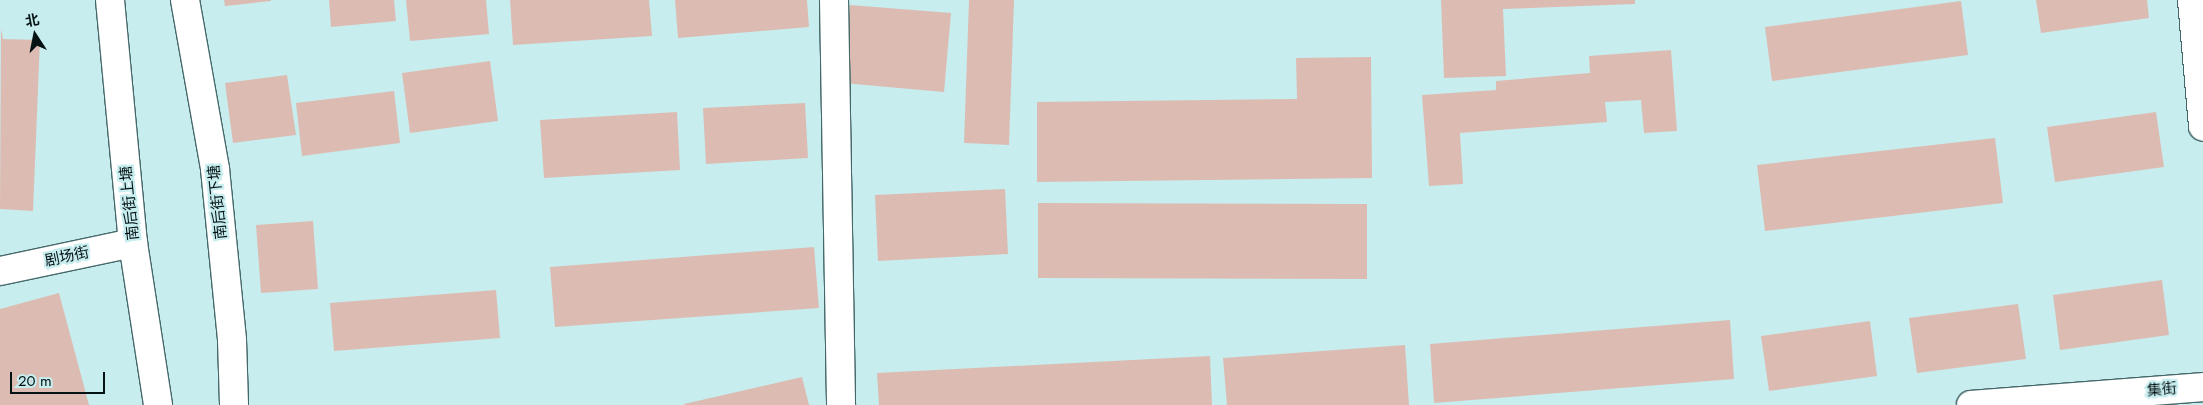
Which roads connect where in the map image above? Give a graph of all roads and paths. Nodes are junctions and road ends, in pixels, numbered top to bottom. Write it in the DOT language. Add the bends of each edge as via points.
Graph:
graph roads {
  1 [pos="110,0"];
  2 [pos="185,0"];
  3 [pos="834,0"];
  4 [pos="2192,0"];
  5 [pos="2203,126"];
  6 [pos="134,243"];
  7 [pos="0,272"];
  8 [pos="2203,387"];
  9 [pos="158,405"];
  10 [pos="234,405"];
  11 [pos="841,405"];
  12 [pos="1971,405"];
  1 -- 6 [label="street, 南后街上塘"];
  2 -- 10 [label="street, 南后街下塘" via="215,169 232,340"];
  3 -- 11 [label="street"];
  4 -- 5 [label="street"];
  6 -- 7 [label="street, 剧场街"];
  6 -- 9 [label="street, 南后街上塘"];
  8 -- 12 [label="street, 集街"];
}
